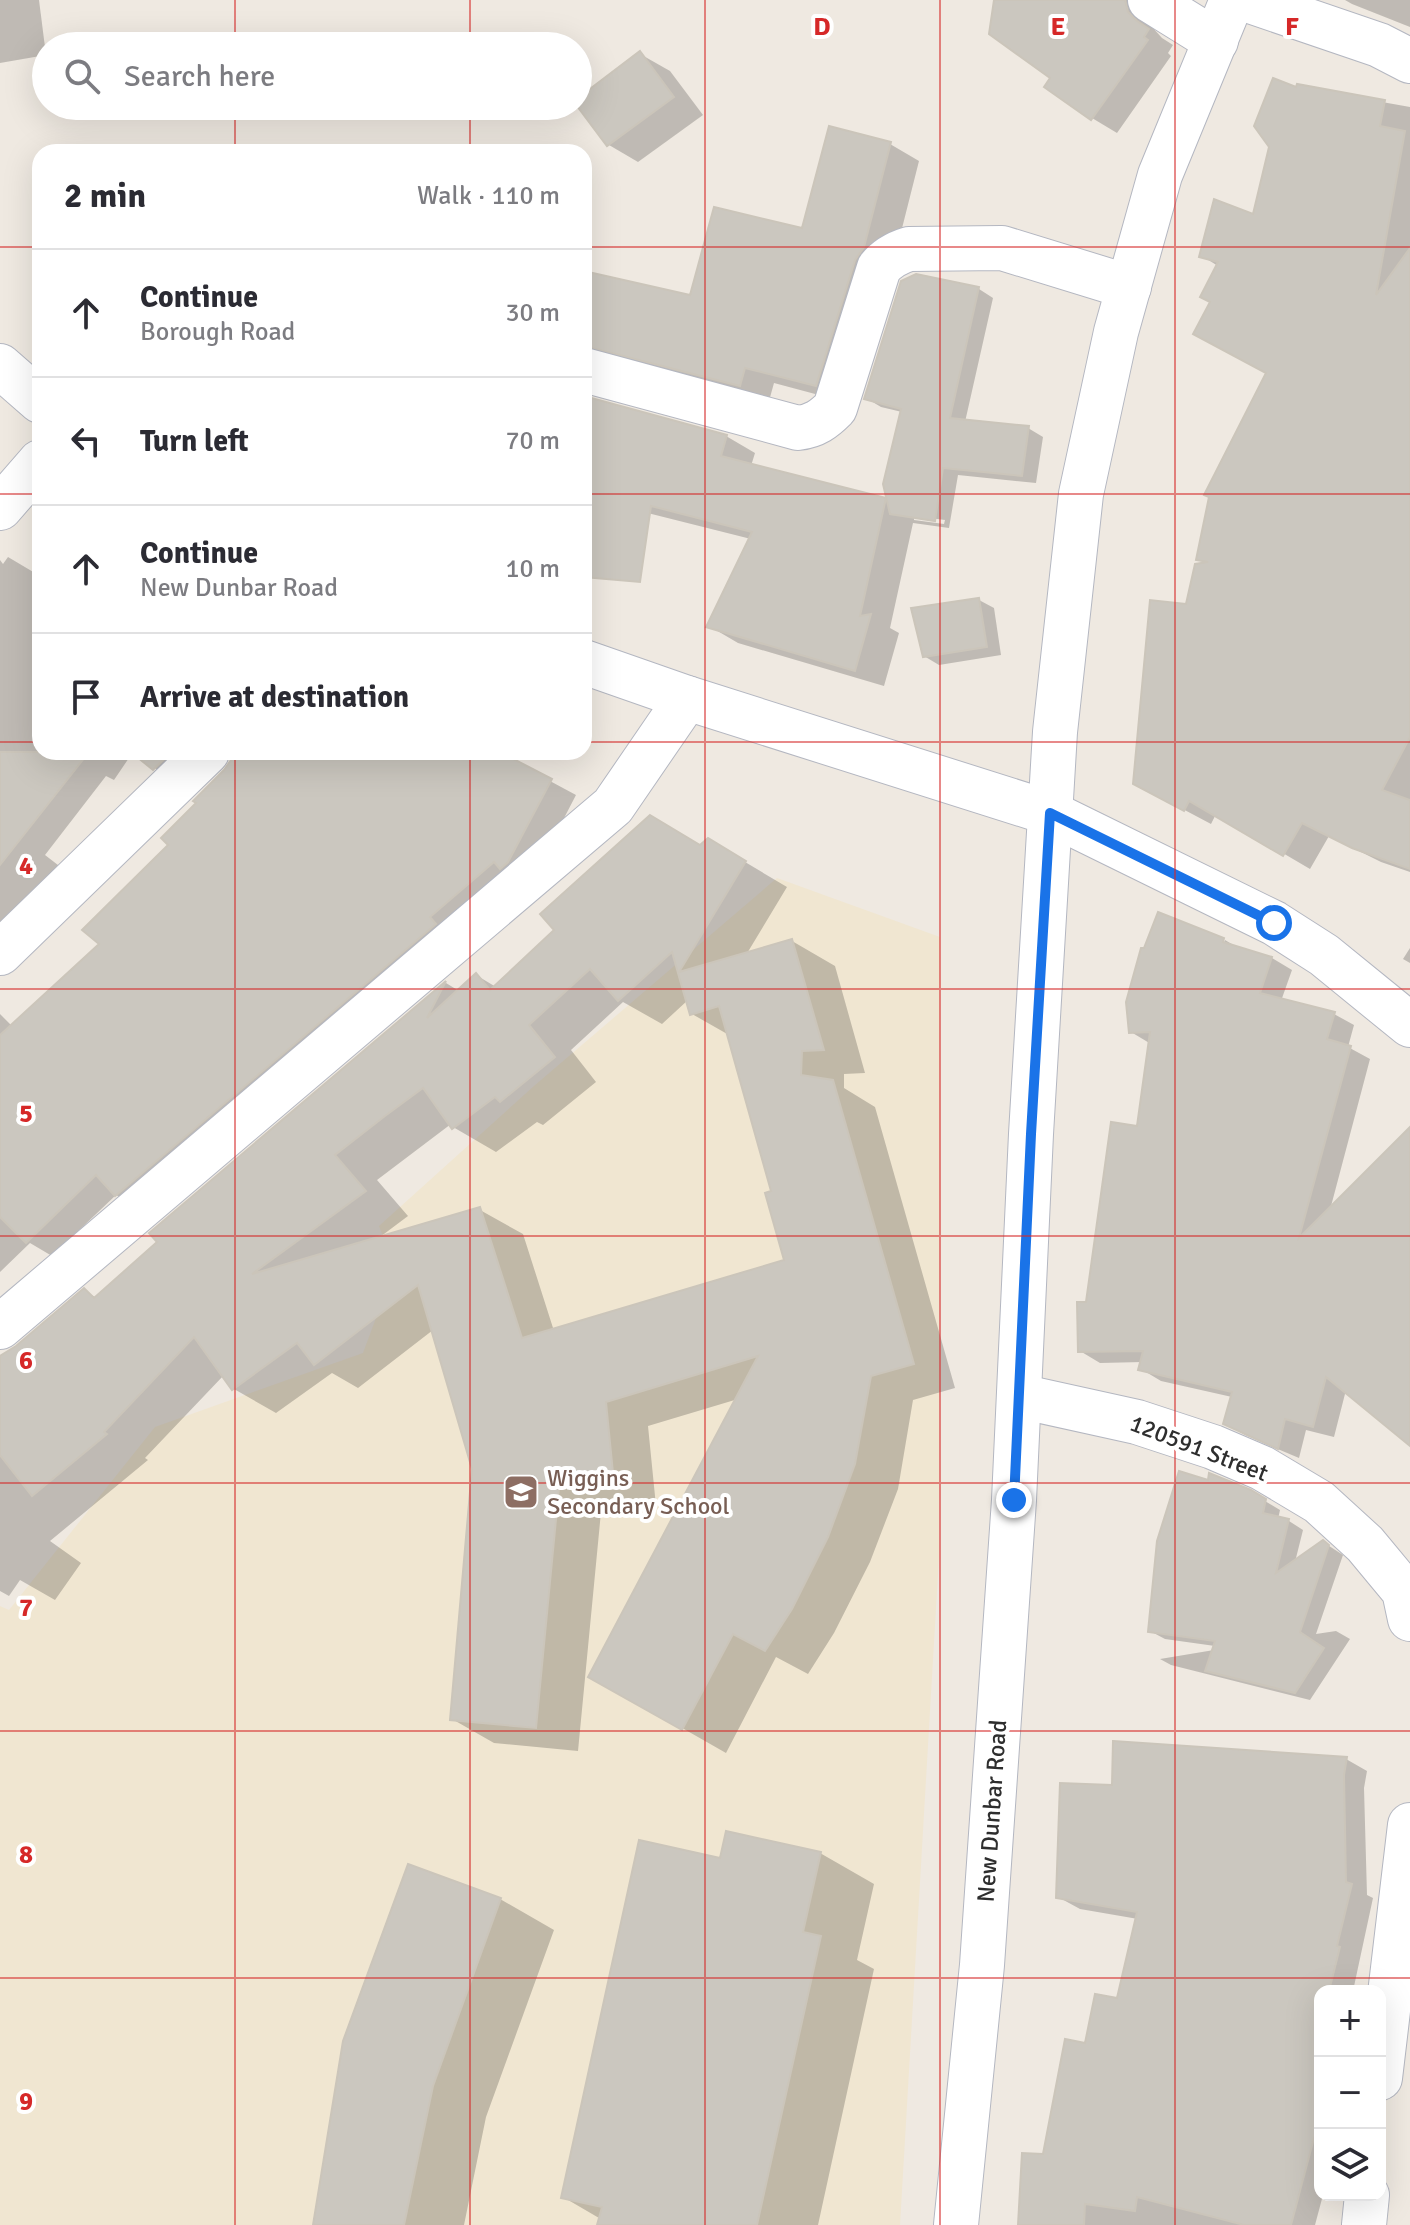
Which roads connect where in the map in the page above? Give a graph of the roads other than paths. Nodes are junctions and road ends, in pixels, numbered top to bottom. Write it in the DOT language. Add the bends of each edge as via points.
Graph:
graph roads {
  1 [pos="1150,0"];
  2 [pos="1232,0"];
  3 [pos="1247,0"];
  4 [pos="1216,41"];
  5 [pos="1410,61"];
  6 [pos="1129,287"];
  7 [pos="0,366"];
  8 [pos="592,372"];
  9 [pos="32,394"];
  10 [pos="32,471"];
  11 [pos="0,508"];
  12 [pos="592,665"];
  13 [pos="687,698"];
  14 [pos="199,760"];
  15 [pos="1050,813"];
  16 [pos="0,953"];
  17 [pos="1410,1025"];
  18 [pos="1,1325"];
  19 [pos="1019,1396"];
  20 [pos="1410,1619"];
  21 [pos="1410,1825"];
  22 [pos="1382,2057"];
  23 [pos="1366,2201"];
  24 [pos="956,2225"];
  25 [pos="1364,2225"];
  1 -- 4 [label="street"];
  2 -- 4 [label="street, New Dunbar Road"];
  3 -- 5 [label="street" via="1379,45"];
  4 -- 6 [label="street, New Dunbar Road" via="1160,175"];
  6 -- 8 [label="street" via="1002,248 897,253 879,268 835,408 811,426 798,428"];
  6 -- 15 [label="street, New Dunbar Road" via="1081,494"];
  7 -- 9 [label="street"];
  10 -- 11 [label="street"];
  12 -- 13 [label="street"];
  13 -- 15 [label="street"];
  13 -- 18 [label="street" via="613,806"];
  14 -- 16 [label="street"];
  15 -- 17 [label="street" via="1274,923 1324,955"];
  15 -- 19 [label="street, New Dunbar Road"];
  19 -- 20 [label="street, 120591 Street" via="1137,1422 1262,1468 1319,1502 1365,1544 1404,1591"];
  19 -- 24 [label="street, New Dunbar Road" via="982,1965"];
  21 -- 22 [label="street"];
  23 -- 25 [label="street"];
}
